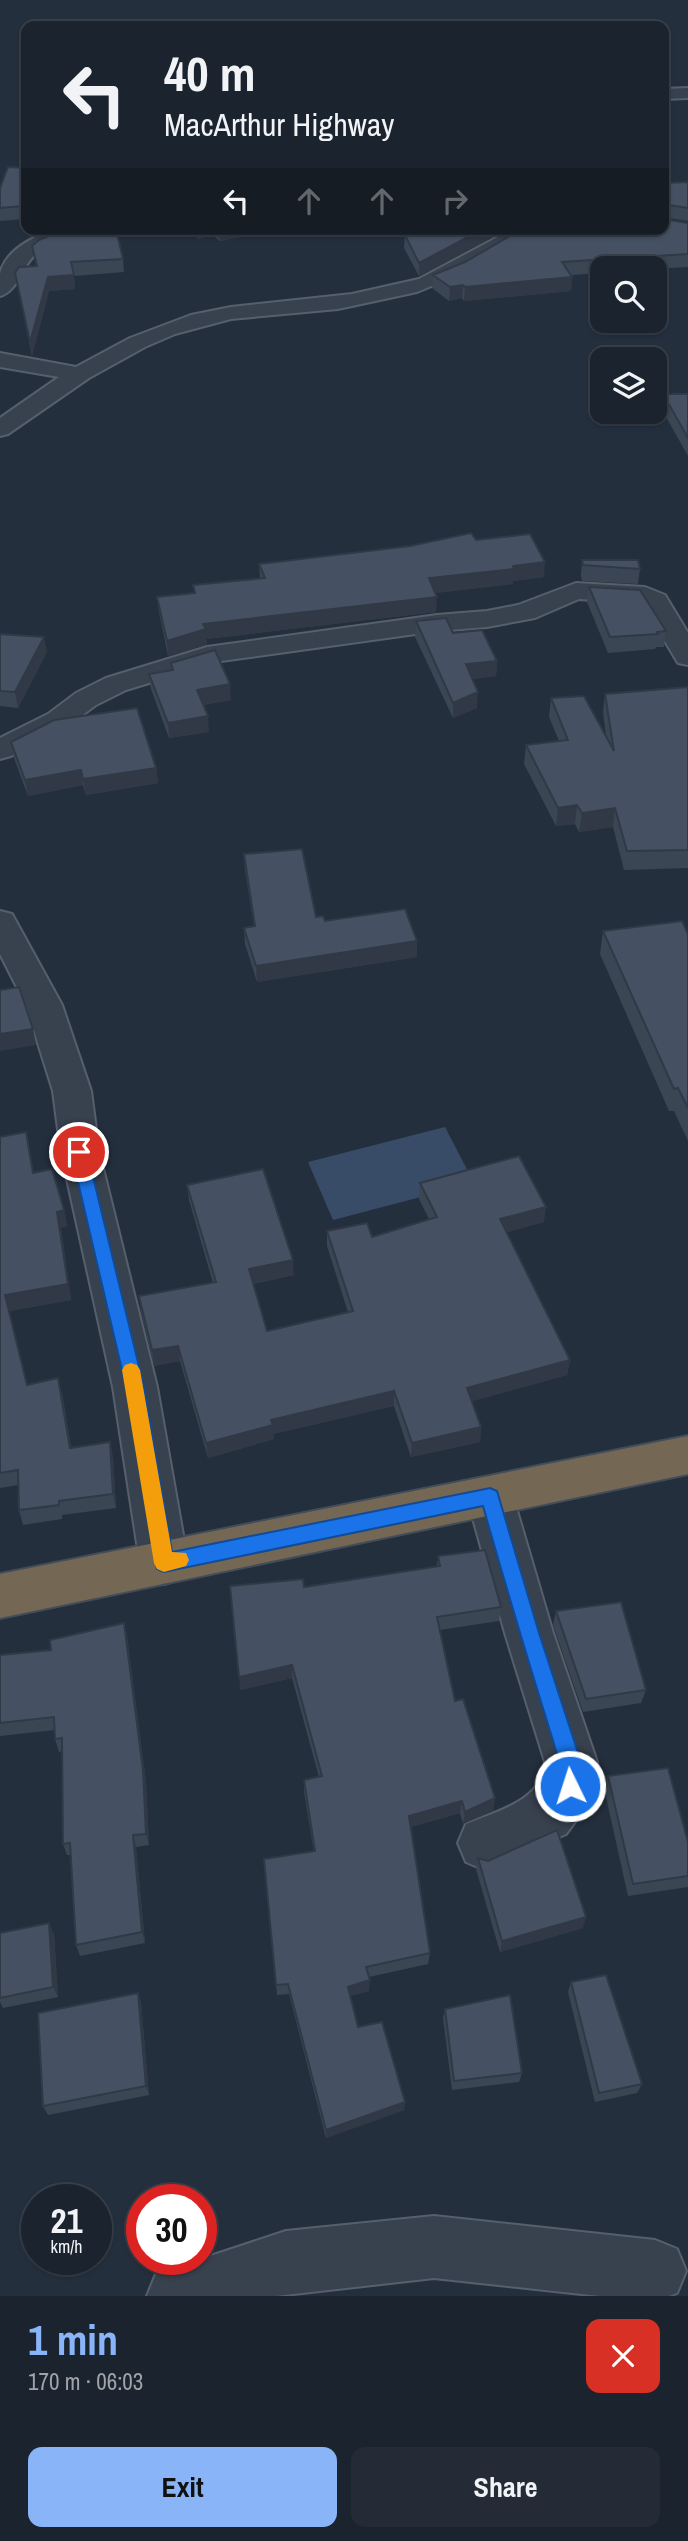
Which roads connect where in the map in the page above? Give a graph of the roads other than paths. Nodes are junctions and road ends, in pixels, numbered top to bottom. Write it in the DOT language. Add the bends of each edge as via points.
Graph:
graph roads {
  1 [pos="688,93"];
  2 [pos="669,94"];
  3 [pos="56,235"];
  4 [pos="516,235"];
  5 [pos="0,290"];
  6 [pos="0,360"];
  7 [pos="77,374"];
  8 [pos="0,429"];
  9 [pos="688,657"];
  10 [pos="0,750"];
  11 [pos="0,922"];
  12 [pos="688,1455"];
  13 [pos="490,1497"];
  14 [pos="164,1563"];
  15 [pos="0,1596"];
  16 [pos="485,1843"];
  17 [pos="655,2271"];
  18 [pos="178,2296"];
  1 -- 2 [label="street"];
  3 -- 5 [label="street" via="27,249"];
  4 -- 7 [label="street" via="412,288 315,306 230,313 145,337"];
  6 -- 7 [label="street"];
  7 -- 8 [label="street"];
  9 -- 10 [label="street" via="655,601 630,593 576,591 525,612 487,619 217,653 116,684"];
  11 -- 14 [label="street" via="44,1006 72,1091 79,1152 135,1387"];
  12 -- 13 [label="highway"];
  13 -- 14 [label="highway"];
  13 -- 16 [label="street" via="571,1762 570,1786 547,1815"];
  14 -- 15 [label="highway"];
  17 -- 18 [label="street" via="434,2247 286,2262"];
}
